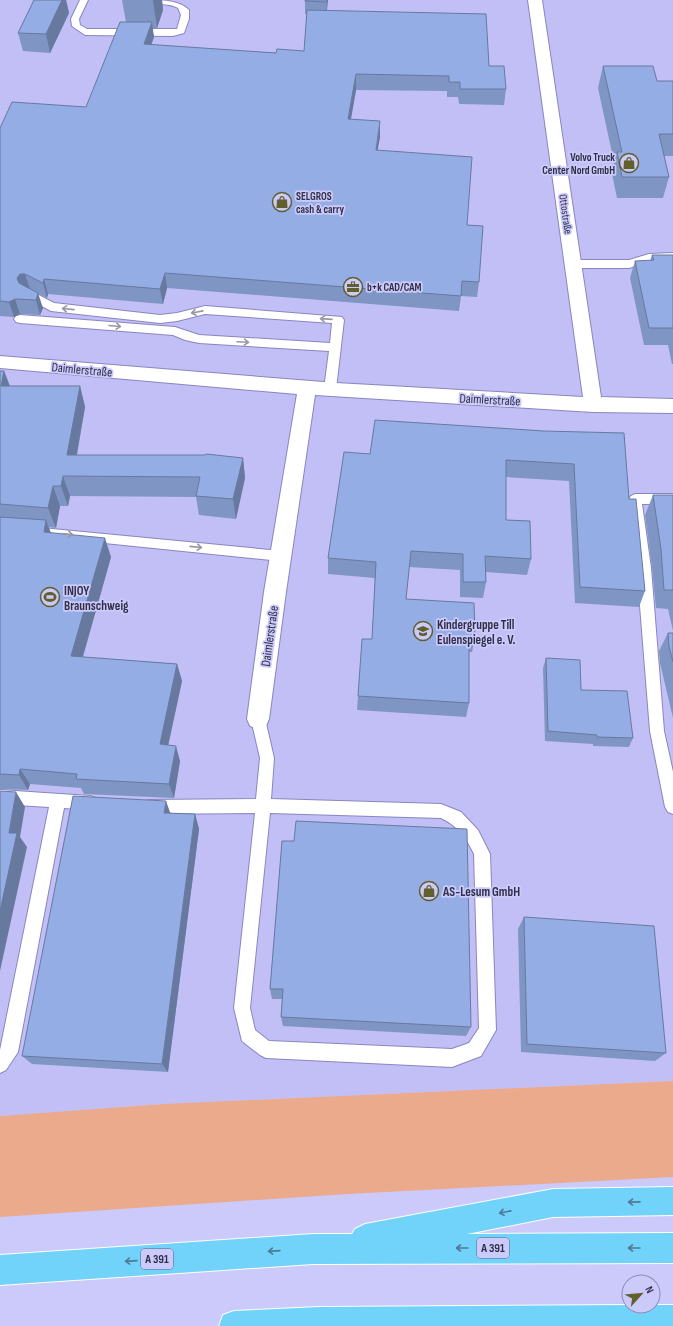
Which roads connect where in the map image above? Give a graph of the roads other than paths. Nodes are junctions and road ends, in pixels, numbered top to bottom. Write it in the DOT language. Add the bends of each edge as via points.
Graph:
graph roads {
  1 [pos="84,0"];
  2 [pos="150,0"];
  3 [pos="535,0"];
  4 [pos="673,258"];
  5 [pos="573,264"];
  6 [pos="29,294"];
  7 [pos="20,319"];
  8 [pos="335,347"];
  9 [pos="0,362"];
  10 [pos="307,388"];
  11 [pos="330,389"];
  12 [pos="593,405"];
  13 [pos="673,406"];
  14 [pos="673,499"];
  15 [pos="0,529"];
  16 [pos="280,556"];
  17 [pos="258,719"];
  18 [pos="0,798"];
  19 [pos="58,802"];
  20 [pos="104,804"];
  21 [pos="134,806"];
  22 [pos="263,806"];
  23 [pos="673,807"];
  24 [pos="0,1064"];
  25 [pos="673,1201"];
  26 [pos="673,1248"];
  27 [pos="313,1249"];
  28 [pos="0,1270"];
  29 [pos="673,1320"];
  30 [pos="234,1326"];
  1 -- 2 [label="lane" via="75,20 76,26 85,32 181,31 186,14 184,9 171,2"];
  3 -- 5 [label="street, Ottostraße"];
  4 -- 5 [label="lane" via="648,258 629,264"];
  5 -- 12 [label="street, Ottostraße"];
  8 -- 6 [label="lane, one-way" via="338,320 205,310 160,318 51,307"];
  7 -- 8 [label="lane, one-way" via="175,331 188,338 199,339"];
  8 -- 11 [label="lane"];
  9 -- 10 [label="street, Daimlerstraße"];
  10 -- 11 [label="street, Daimlerstraße"];
  10 -- 16 [label="street, Daimlerstraße"];
  11 -- 12 [label="street, Daimlerstraße"];
  12 -- 13 [label="street, Daimlerstraße"];
  14 -- 23 [label="lane" via="636,499 657,731"];
  15 -- 16 [label="lane, one-way"];
  16 -- 17 [label="street, Daimlerstraße"];
  17 -- 22 [label="lane" via="267,758"];
  18 -- 19 [label="lane"];
  19 -- 20 [label="lane"];
  19 -- 24 [label="lane" via="9,1052"];
  21 -- 22 [label="lane"];
  22 -- 22 [label="lane" via="242,1008 248,1035 266,1050 452,1058 475,1050 488,1030 482,854 472,835 456,817 441,812"];
  25 -- 27 [label="highway, one-way" via="553,1203"];
  26 -- 27 [label="highway, A 391, one-way"];
  27 -- 28 [label="highway, A 391, one-way"];
  29 -- 30 [label="highway" via="319,1322"];
}
